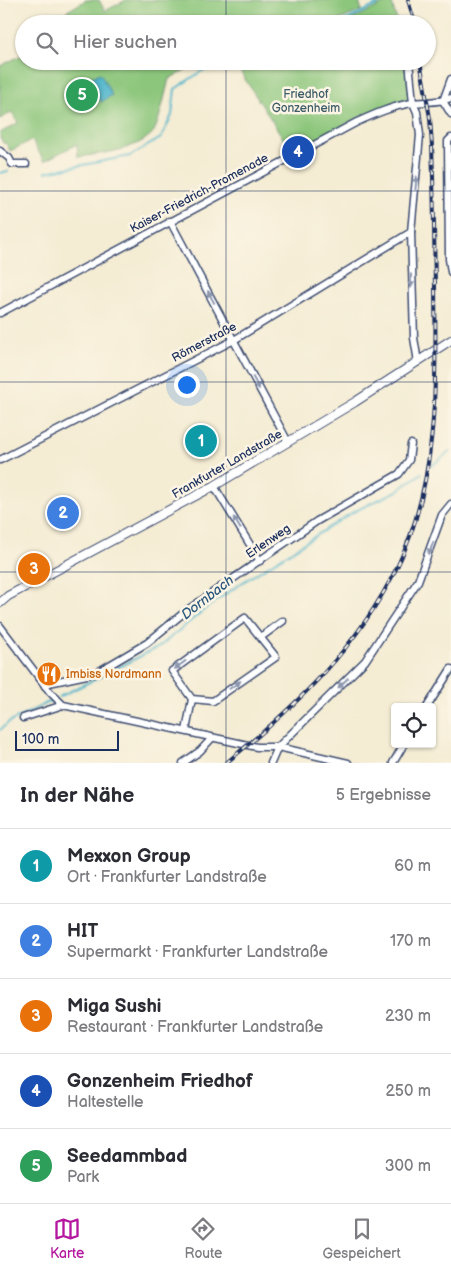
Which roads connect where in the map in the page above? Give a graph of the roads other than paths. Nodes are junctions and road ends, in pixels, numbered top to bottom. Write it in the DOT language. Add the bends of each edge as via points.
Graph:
graph roads {
  1 [pos="409,70"];
  2 [pos="451,79"];
  3 [pos="451,98"];
  4 [pos="443,101"];
  5 [pos="413,102"];
  6 [pos="451,114"];
  7 [pos="451,138"];
  8 [pos="0,151"];
  9 [pos="26,164"];
  10 [pos="170,221"];
  11 [pos="411,232"];
  12 [pos="451,272"];
  13 [pos="0,313"];
  14 [pos="234,340"];
  15 [pos="451,340"];
  16 [pos="418,362"];
  17 [pos="288,442"];
  18 [pos="411,444"];
  19 [pos="0,460"];
  20 [pos="214,486"];
  21 [pos="451,504"];
  22 [pos="260,561"];
  23 [pos="4,597"];
  24 [pos="0,603"];
  25 [pos="283,621"];
  26 [pos="0,626"];
  27 [pos="0,632"];
  28 [pos="261,637"];
  29 [pos="9,638"];
  30 [pos="451,668"];
  31 [pos="45,686"];
  32 [pos="192,699"];
  33 [pos="429,703"];
  34 [pos="61,704"];
  35 [pos="23,718"];
  36 [pos="186,731"];
  37 [pos="212,738"];
  38 [pos="278,747"];
  39 [pos="402,748"];
  40 [pos="184,763"];
  41 [pos="271,763"];
  42 [pos="348,763"];
  43 [pos="393,763"];
  1 -- 5 [label="street"];
  2 -- 4 [label="street"];
  3 -- 4 [label="street, Kaiser-Friedrich-Promenade"];
  4 -- 5 [label="street, Kaiser-Friedrich-Promenade"];
  4 -- 6 [label="street"];
  5 -- 10 [label="street, Kaiser-Friedrich-Promenade" via="357,122"];
  11 -- 5 [label="street, one-way" via="420,135 418,112"];
  7 -- 12 [label="street" via="448,141"];
  8 -- 9 [label="street" via="12,164"];
  10 -- 13 [label="street, Kaiser-Friedrich-Promenade"];
  14 -- 10 [label="street, one-way"];
  11 -- 14 [label="street, Römerstraße"];
  11 -- 16 [label="street, one-way" via="412,310"];
  14 -- 17 [label="street, one-way"];
  14 -- 19 [label="street, Römerstraße"];
  15 -- 16 [label="street, Frankfurter Landstraße"];
  16 -- 17 [label="street, Frankfurter Landstraße"];
  17 -- 20 [label="street, Frankfurter Landstraße"];
  18 -- 22 [label="street, Erlenweg" via="409,460 399,474 317,521"];
  22 -- 20 [label="street, one-way"];
  20 -- 23 [label="street, Frankfurter Landstraße"];
  21 -- 38 [label="street, one-way" via="442,515 418,581 366,661"];
  22 -- 31 [label="street, Erlenweg" via="186,611 147,643 96,673"];
  23 -- 24 [label="street, Frankfurter Landstraße"];
  25 -- 28 [label="street"];
  26 -- 29 [label="street"];
  27 -- 29 [label="street"];
  32 -- 28 [label="street, one-way" via="213,701 276,657"];
  28 -- 32 [label="street, one-way" via="246,618 172,671"];
  29 -- 31 [label="street"];
  30 -- 33 [label="street"];
  31 -- 34 [label="street"];
  32 -- 36 [label="street"];
  34 -- 35 [label="street"];
  34 -- 36 [label="street"];
  36 -- 37 [label="street"];
  37 -- 38 [label="street" via="257,747"];
  37 -- 40 [label="street"];
  38 -- 41 [label="street"];
  38 -- 42 [label="street"];
  39 -- 43 [label="street"];
}
